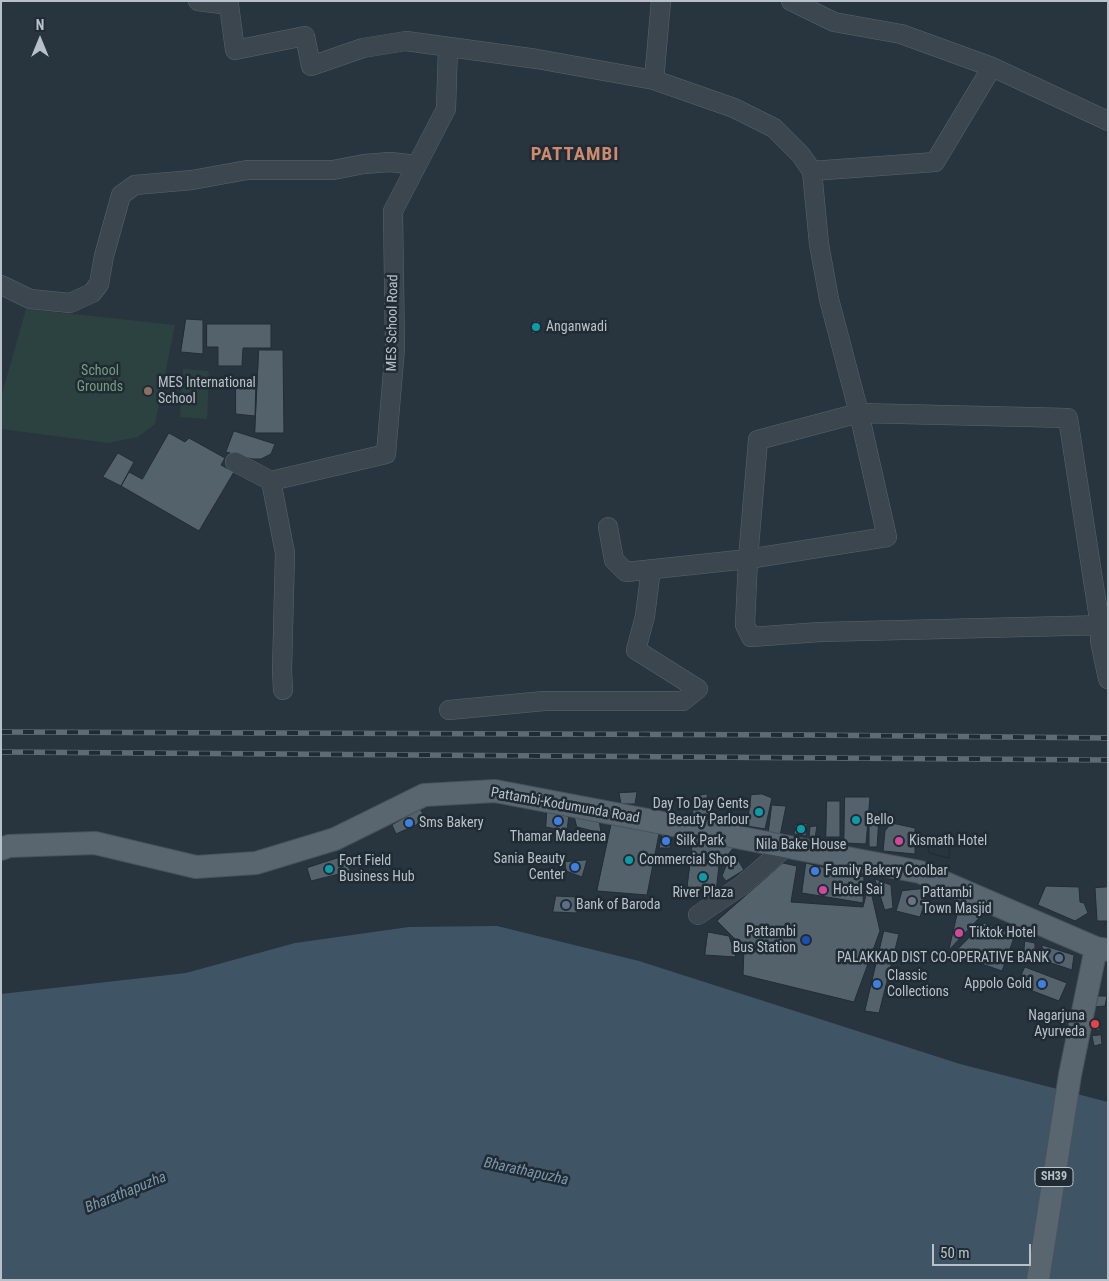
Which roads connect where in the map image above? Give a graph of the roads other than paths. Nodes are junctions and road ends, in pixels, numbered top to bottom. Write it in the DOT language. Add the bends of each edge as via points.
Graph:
graph roads {
  1 [pos="198,1"];
  2 [pos="660,1"];
  3 [pos="791,1"];
  4 [pos="448,46"];
  5 [pos="992,67"];
  6 [pos="654,80"];
  7 [pos="1108,121"];
  8 [pos="417,165"];
  9 [pos="812,171"];
  10 [pos="1,285"];
  11 [pos="859,413"];
  12 [pos="235,462"];
  13 [pos="271,481"];
  14 [pos="608,528"];
  15 [pos="748,558"];
  16 [pos="651,570"];
  17 [pos="1104,625"];
  18 [pos="1108,679"];
  19 [pos="283,690"];
  20 [pos="449,710"];
  21 [pos="786,847"];
  22 [pos="1,849"];
  23 [pos="698,915"];
  24 [pos="1102,949"];
  25 [pos="1038,1280"];
  1 -- 4 [label="street" via="229,5 235,50 305,36 310,66 363,48 406,41"];
  2 -- 6 [label="street"];
  3 -- 5 [label="street" via="834,22 900,34"];
  4 -- 6 [label="street"];
  4 -- 8 [label="street, MES School Road" via="446,109"];
  5 -- 7 [label="street"];
  5 -- 9 [label="street" via="935,162"];
  6 -- 9 [label="street" via="734,108 774,128"];
  8 -- 10 [label="street" via="390,162 333,170 247,170 192,180 135,185 121,195 99,284 92,293 70,303 30,299"];
  8 -- 13 [label="street, MES School Road" via="393,211 395,348 386,454"];
  9 -- 11 [label="street" via="829,299"];
  11 -- 15 [label="street" via="758,440"];
  11 -- 15 [label="street" via="887,537"];
  11 -- 17 [label="street" via="1068,418"];
  12 -- 13 [label="street"];
  13 -- 19 [label="street" via="285,553"];
  14 -- 16 [label="street" via="614,560 626,572"];
  15 -- 16 [label="street"];
  15 -- 17 [label="street" via="745,625 750,637 820,632"];
  16 -- 20 [label="street" via="645,616 636,650 698,689 683,701 544,701"];
  17 -- 18 [label="street" via="1100,641"];
  21 -- 22 [label="main road, Pattambi-Kodumunda Road" via="495,791 424,795 334,839 256,864 196,867 95,843"];
  21 -- 23 [label="street" via="741,886"];
  21 -- 24 [label="main road, Pattambi-Kodumunda Road" via="920,872"];
  24 -- 25 [label="main road, SH39" via="1070,1075"];
}
